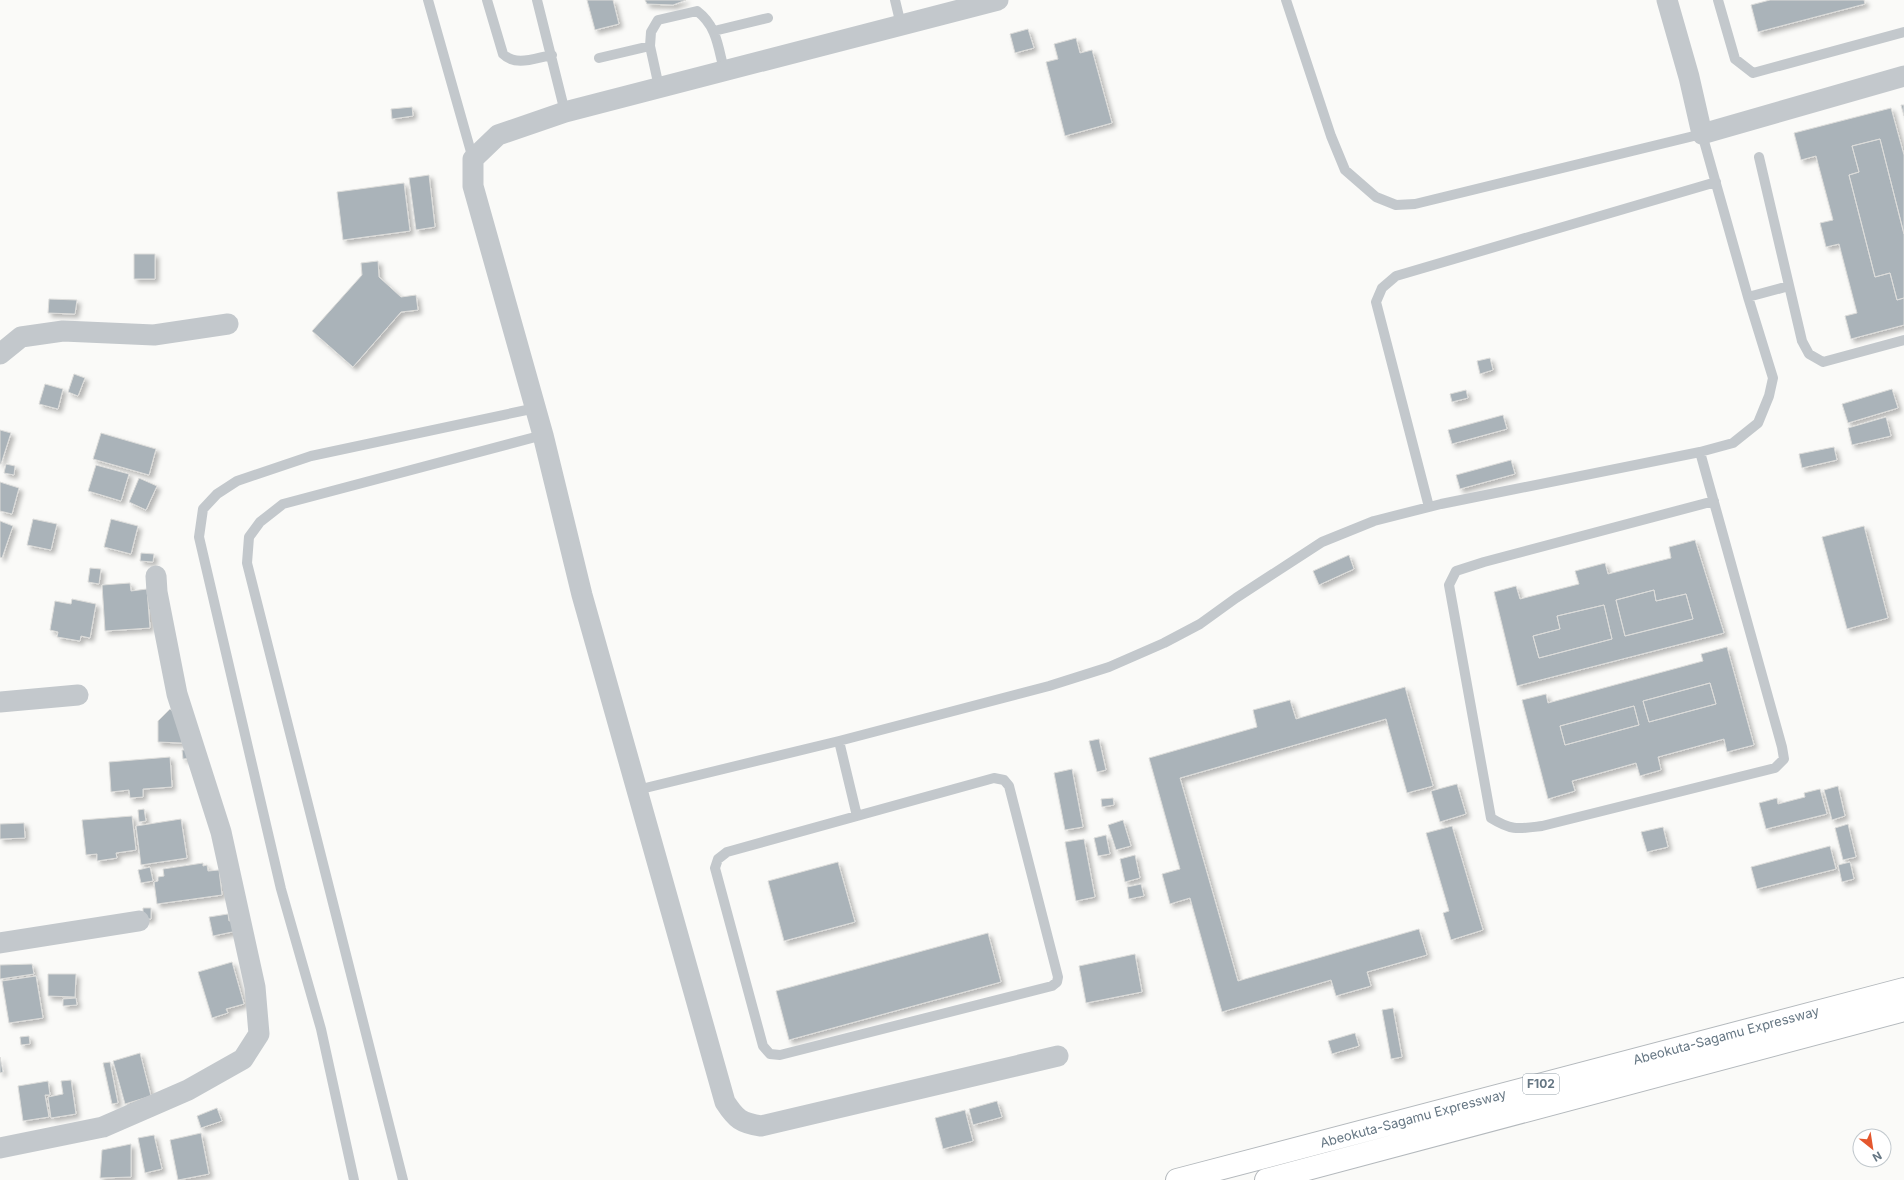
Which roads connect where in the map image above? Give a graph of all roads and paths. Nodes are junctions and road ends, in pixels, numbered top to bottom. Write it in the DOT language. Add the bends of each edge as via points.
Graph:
graph roads {
  1 [pos="428,0"];
  2 [pos="487,0"];
  3 [pos="538,0"];
  4 [pos="895,0"];
  5 [pos="998,0"];
  6 [pos="1286,0"];
  7 [pos="1667,0"];
  8 [pos="1718,0"];
  9 [pos="768,18"];
  10 [pos="901,25"];
  11 [pos="714,31"];
  12 [pos="1904,32"];
  13 [pos="650,46"];
  14 [pos="552,55"];
  15 [pos="599,58"];
  16 [pos="724,70"];
  17 [pos="1904,76"];
  18 [pos="659,87"];
  19 [pos="565,112"];
  20 [pos="1702,134"];
  21 [pos="1759,157"];
  22 [pos="473,159"];
  23 [pos="1716,182"];
  24 [pos="1790,286"];
  25 [pos="1748,296"];
  26 [pos="228,324"];
  27 [pos="1904,340"];
  28 [pos="0,354"];
  29 [pos="536,408"];
  30 [pos="543,435"];
  31 [pos="1700,452"];
  32 [pos="1714,502"];
  33 [pos="1429,507"];
  34 [pos="156,576"];
  35 [pos="78,695"];
  36 [pos="0,702"];
  37 [pos="838,741"];
  38 [pos="637,790"];
  39 [pos="857,816"];
  40 [pos="139,921"];
  41 [pos="0,943"];
  42 [pos="1904,989"];
  43 [pos="1904,1010"];
  44 [pos="1058,1056"];
  45 [pos="0,1148"];
  46 [pos="354,1180"];
  47 [pos="403,1180"];
  48 [pos="1177,1180"];
  49 [pos="1266,1180"];
  1 -- 22 [label="lane"];
  2 -- 14 [label="lane" via="503,54 508,60 516,62"];
  3 -- 14 [label="lane"];
  4 -- 10 [label="lane"];
  5 -- 10 [label="street"];
  6 -- 20 [label="lane" via="1331,136 1346,170 1376,197 1396,205 1415,204"];
  7 -- 20 [label="street"];
  8 -- 12 [label="lane" via="1735,59 1753,73"];
  9 -- 11 [label="lane"];
  10 -- 16 [label="street"];
  11 -- 13 [label="lane" via="707,18 697,11 658,20 651,32"];
  11 -- 16 [label="lane"];
  13 -- 15 [label="lane"];
  13 -- 18 [label="lane"];
  14 -- 19 [label="lane"];
  16 -- 18 [label="street"];
  17 -- 20 [label="street"];
  18 -- 19 [label="street"];
  19 -- 22 [label="street" via="498,136"];
  20 -- 23 [label="lane"];
  21 -- 24 [label="lane"];
  22 -- 29 [label="street" via="473,186"];
  23 -- 25 [label="lane"];
  23 -- 33 [label="lane" via="1396,276 1382,288 1376,302"];
  24 -- 25 [label="lane"];
  24 -- 27 [label="lane" via="1802,341 1809,354 1823,362"];
  25 -- 31 [label="lane" via="1773,378 1769,396 1758,423 1733,443"];
  26 -- 28 [label="street" via="154,336 56,332 21,337"];
  29 -- 30 [label="street"];
  29 -- 46 [label="lane" via="312,456 272,468 237,482 218,494 203,509 198,537 281,889 322,1029"];
  30 -- 38 [label="street" via="582,595"];
  30 -- 47 [label="lane" via="283,504 260,522 249,537 247,563"];
  31 -- 32 [label="lane"];
  31 -- 33 [label="lane"];
  32 -- 32 [label="lane" via="1784,759 1775,768 1542,826 1520,829 1507,827 1491,818 1449,585 1456,571"];
  33 -- 37 [label="lane" via="1374,521 1322,542 1200,624 1109,667 1049,686"];
  34 -- 45 [label="street" via="177,694 221,832 255,987 259,1034 242,1059 188,1090 103,1127"];
  35 -- 36 [label="street"];
  37 -- 38 [label="lane"];
  37 -- 39 [label="lane"];
  38 -- 44 [label="street" via="725,1102 734,1116 746,1124 761,1126"];
  39 -- 39 [label="lane" via="994,778 1004,780 1009,786 1058,977 1057,982 1052,986 780,1055 770,1054 763,1046 715,868 718,859 727,852"];
  40 -- 41 [label="street"];
  42 -- 48 [label="highway, Abeokuta-Sagamu Expressway / F102"];
  43 -- 49 [label="highway, Abeokuta-Sagamu Expressway / F102"];
}
